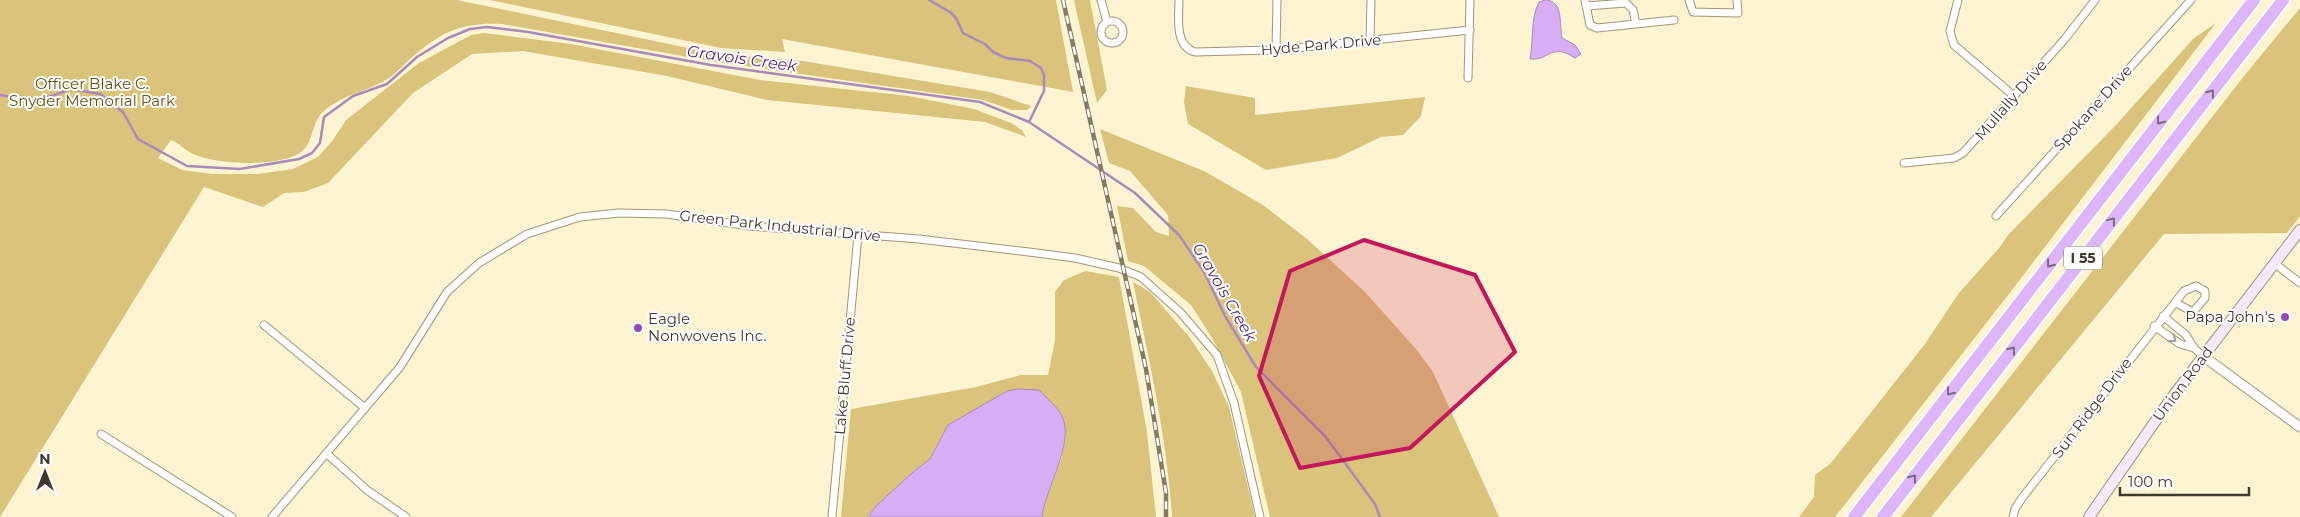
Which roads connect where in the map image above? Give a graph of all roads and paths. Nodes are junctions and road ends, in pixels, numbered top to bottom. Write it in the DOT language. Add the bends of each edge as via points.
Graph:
graph roads {
  1 [pos="1101,0"];
  2 [pos="1179,0"];
  3 [pos="1278,0"];
  4 [pos="1371,0"];
  5 [pos="1470,0"];
  6 [pos="1689,0"];
  7 [pos="1737,0"];
  8 [pos="1958,0"];
  9 [pos="2095,0"];
  10 [pos="2191,0"];
  11 [pos="2254,0"];
  12 [pos="2284,0"];
  13 [pos="1585,3"];
  14 [pos="1674,20"];
  15 [pos="1107,22"];
  16 [pos="1636,24"];
  17 [pos="1470,30"];
  18 [pos="1370,40"];
  19 [pos="1276,50"];
  20 [pos="1468,78"];
  21 [pos="2014,96"];
  22 [pos="1904,163"];
  23 [pos="1996,216"];
  24 [pos="2300,230"];
  25 [pos="858,236"];
  26 [pos="2274,263"];
  27 [pos="2300,283"];
  28 [pos="2176,303"];
  29 [pos="2163,316"];
  30 [pos="264,325"];
  31 [pos="2154,326"];
  32 [pos="2194,348"];
  33 [pos="2203,356"];
  34 [pos="365,408"];
  35 [pos="2300,427"];
  36 [pos="101,434"];
  37 [pos="326,453"];
  38 [pos="232,517"];
  39 [pos="272,517"];
  40 [pos="406,517"];
  41 [pos="832,517"];
  42 [pos="1260,517"];
  43 [pos="1854,517"];
  44 [pos="1883,517"];
  45 [pos="2013,517"];
  46 [pos="2089,517"];
  1 -- 15 [label="street"];
  2 -- 19 [label="street, Hyde Park Drive" via="1179,37 1191,51"];
  3 -- 19 [label="street"];
  4 -- 18 [label="street"];
  5 -- 17 [label="street"];
  6 -- 7 [label="street" via="1693,12 1738,13"];
  8 -- 21 [label="street" via="1950,31 1954,45"];
  9 -- 21 [label="street, Mullally Drive"];
  10 -- 23 [label="street, Spokane Drive"];
  11 -- 43 [label="highway, I 55, one-way"];
  44 -- 12 [label="highway, I 55, one-way"];
  13 -- 16 [label="street" via="1626,2 1633,10"];
  13 -- 16 [label="street" via="1590,25 1596,28"];
  14 -- 16 [label="street"];
  17 -- 18 [label="street, Hyde Park Drive"];
  17 -- 20 [label="street"];
  18 -- 19 [label="street, Hyde Park Drive"];
  21 -- 22 [label="street, Mullally Drive" via="1963,153 1954,158"];
  24 -- 26 [label="main road, Union Road"];
  25 -- 34 [label="street, Green Park Industrial Drive" via="651,213 580,217 527,234 479,263 447,292 400,367"];
  25 -- 41 [label="street, Lake Bluff Drive"];
  25 -- 42 [label="street, Green Park Industrial Drive" via="920,239 1075,258 1119,268 1141,278 1181,313 1217,355 1234,403"];
  26 -- 27 [label="street"];
  26 -- 33 [label="main road, Union Road"];
  28 -- 29 [label="street, Sun Ridge Drive"];
  29 -- 31 [label="street, Sun Ridge Drive"];
  29 -- 32 [label="street" via="2186,335"];
  30 -- 34 [label="street"];
  31 -- 32 [label="street, one-way" via="2180,344"];
  31 -- 45 [label="street, Sun Ridge Drive" via="2022,498"];
  32 -- 33 [label="street"];
  33 -- 35 [label="street"];
  33 -- 46 [label="main road, Union Road"];
  34 -- 37 [label="street, Green Park Industrial Drive"];
  36 -- 38 [label="street"];
  37 -- 39 [label="street, Green Park Industrial Drive"];
  37 -- 40 [label="street" via="367,490"];
}
